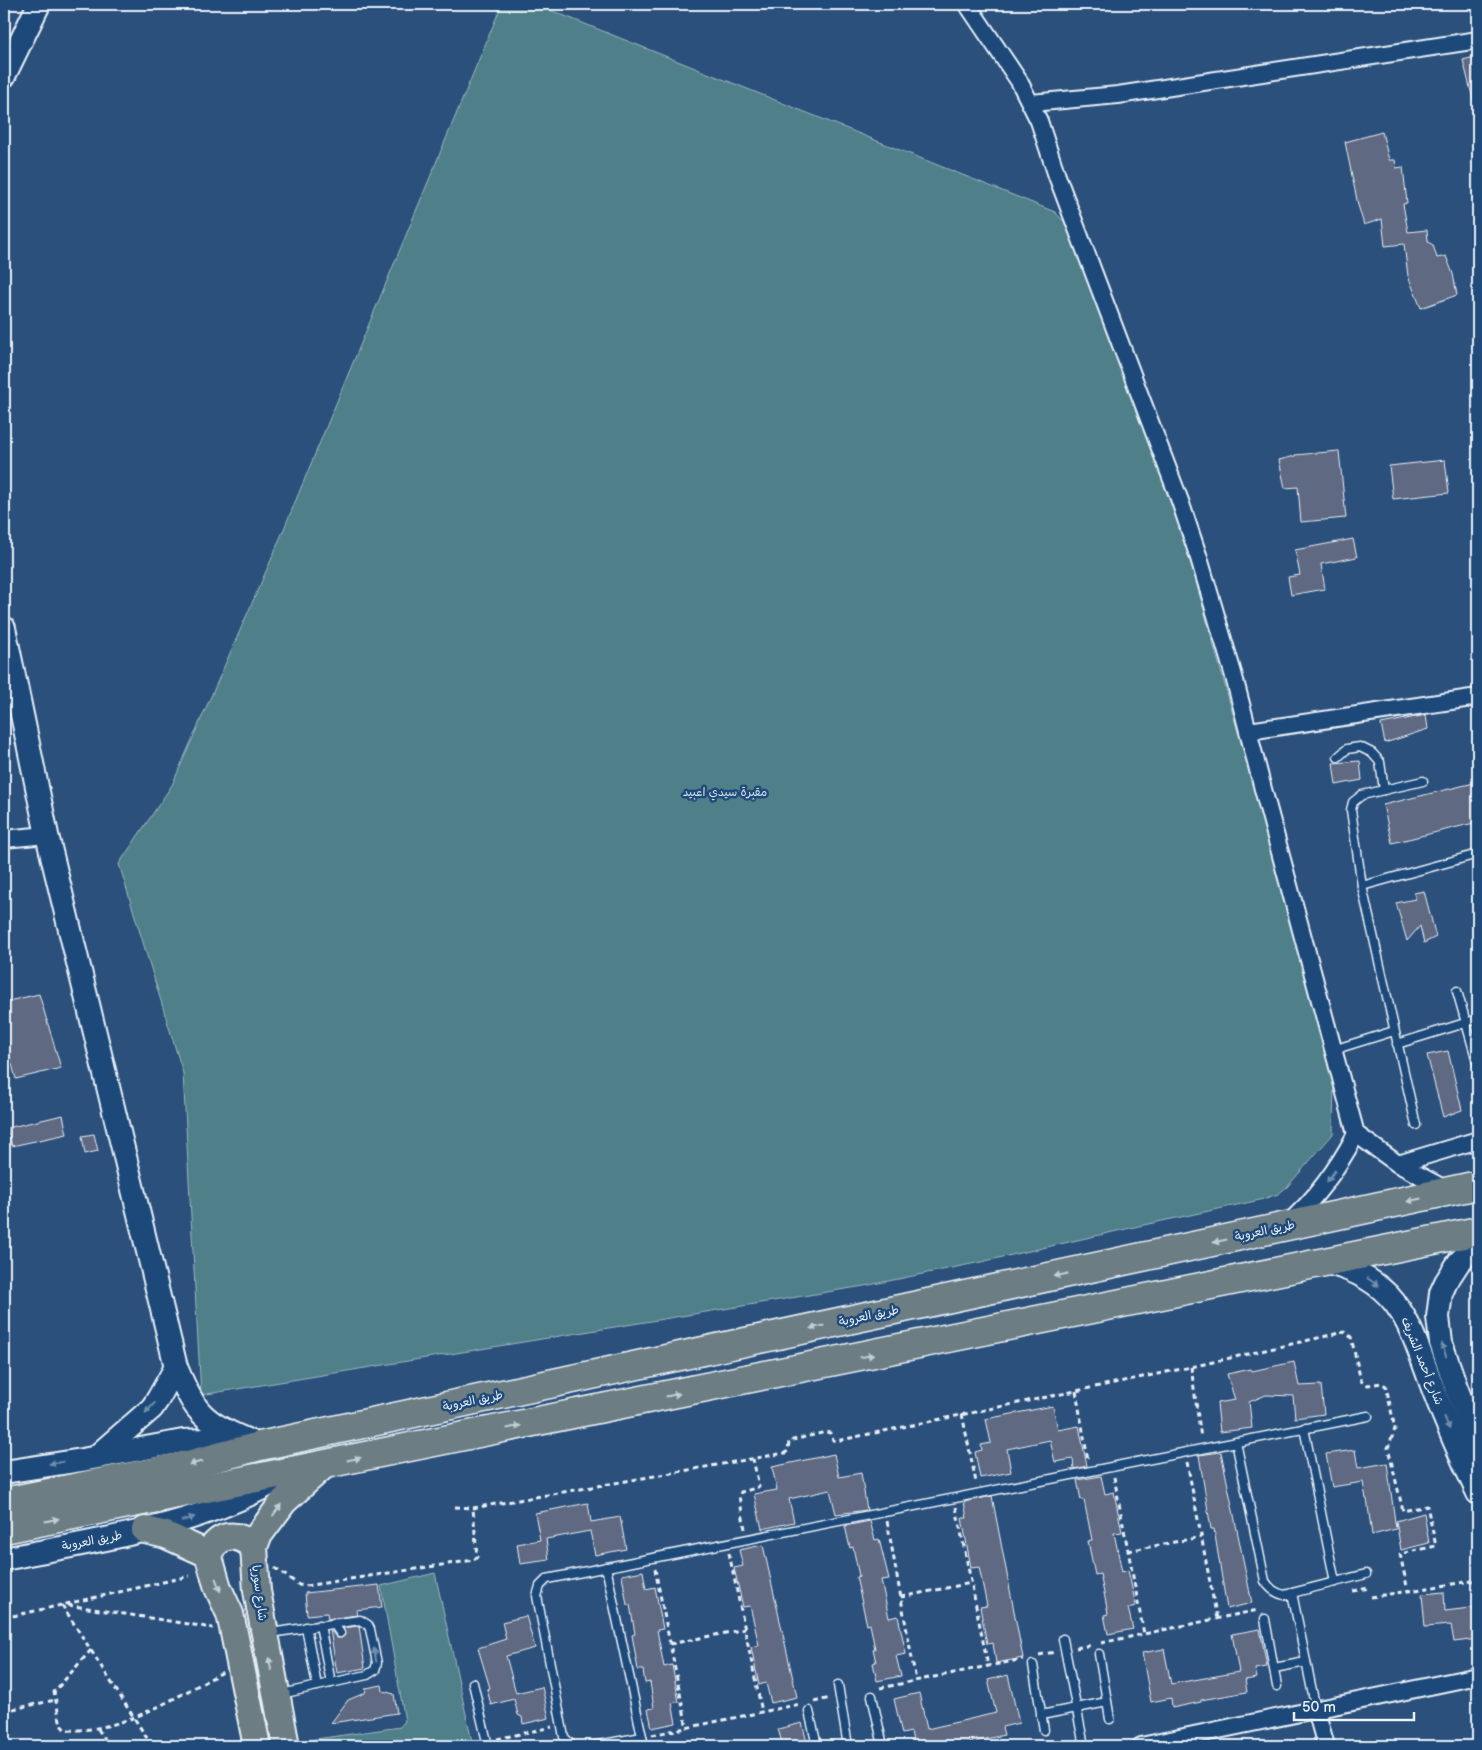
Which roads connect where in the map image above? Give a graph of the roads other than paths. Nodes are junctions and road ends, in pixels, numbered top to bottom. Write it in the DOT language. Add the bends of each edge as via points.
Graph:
graph roads {
  1 [pos="39,4"];
  2 [pos="967,4"];
  3 [pos="1478,40"];
  4 [pos="4,76"];
  5 [pos="1031,103"];
  6 [pos="4,628"];
  7 [pos="1478,697"];
  8 [pos="1249,731"];
  9 [pos="1338,757"];
  10 [pos="1422,781"];
  11 [pos="1384,790"];
  12 [pos="47,835"];
  13 [pos="4,839"];
  14 [pos="1478,854"];
  15 [pos="1362,886"];
  16 [pos="1457,991"];
  17 [pos="1478,1019"];
  18 [pos="1466,1023"];
  19 [pos="1394,1031"];
  20 [pos="1397,1044"];
  21 [pos="1333,1050"];
  22 [pos="1478,1065"];
  23 [pos="1416,1125"];
  24 [pos="1356,1134"];
  25 [pos="1478,1140"];
  26 [pos="1398,1164"];
  27 [pos="1478,1185"];
  28 [pos="1451,1192"];
  29 [pos="1282,1228"];
  30 [pos="1478,1232"];
  31 [pos="1478,1244"];
  32 [pos="1328,1263"];
  33 [pos="1438,1317"];
  34 [pos="1409,1324"];
  35 [pos="176,1367"];
  36 [pos="1368,1416"];
  37 [pos="1304,1428"];
  38 [pos="1236,1442"];
  39 [pos="1478,1445"];
  40 [pos="260,1446"];
  41 [pos="96,1458"];
  42 [pos="323,1466"];
  43 [pos="4,1472"];
  44 [pos="289,1472"];
  45 [pos="1478,1493"];
  46 [pos="4,1502"];
  47 [pos="4,1529"];
  48 [pos="145,1530"];
  49 [pos="254,1547"];
  50 [pos="208,1554"];
  51 [pos="4,1558"];
  52 [pos="606,1567"];
  53 [pos="1366,1574"];
  54 [pos="1335,1582"];
  55 [pos="1292,1593"];
  56 [pos="1265,1619"];
  57 [pos="333,1623"];
  58 [pos="320,1625"];
  59 [pos="306,1627"];
  60 [pos="265,1633"];
  61 [pos="340,1633"];
  62 [pos="1063,1639"];
  63 [pos="1099,1654"];
  64 [pos="1306,1662"];
  65 [pos="1033,1666"];
  66 [pos="1274,1668"];
  67 [pos="347,1671"];
  68 [pos="1478,1676"];
  69 [pos="345,1680"];
  70 [pos="331,1683"];
  71 [pos="473,1683"];
  72 [pos="838,1685"];
  73 [pos="316,1686"];
  74 [pos="1277,1686"];
  75 [pos="276,1695"];
  76 [pos="872,1696"];
  77 [pos="1107,1702"];
  78 [pos="1076,1708"];
  79 [pos="1316,1710"];
  80 [pos="809,1711"];
  81 [pos="1042,1715"];
  82 [pos="1110,1719"];
  83 [pos="1044,1730"];
  84 [pos="642,1737"];
  85 [pos="488,1744"];
  86 [pos="257,1746"];
  87 [pos="286,1746"];
  88 [pos="572,1746"];
  89 [pos="593,1746"];
  90 [pos="644,1746"];
  91 [pos="816,1746"];
  92 [pos="848,1746"];
  93 [pos="883,1746"];
  94 [pos="1084,1746"];
  95 [pos="1140,1746"];
  96 [pos="1326,1746"];
  1 -- 4 [label="main road"];
  2 -- 5 [label="street"];
  3 -- 5 [label="street" via="1118,95"];
  5 -- 8 [label="street" via="1180,501 1217,615"];
  6 -- 12 [label="main road"];
  7 -- 8 [label="street"];
  8 -- 21 [label="street"];
  9 -- 11 [label="lane" via="1347,749 1360,747 1372,753 1380,762"];
  10 -- 11 [label="lane"];
  11 -- 15 [label="lane" via="1362,795 1353,802 1351,810"];
  12 -- 13 [label="street"];
  12 -- 35 [label="main road"];
  14 -- 15 [label="lane"];
  15 -- 19 [label="lane"];
  16 -- 18 [label="lane"];
  17 -- 18 [label="lane"];
  18 -- 20 [label="lane"];
  18 -- 22 [label="lane"];
  19 -- 20 [label="lane"];
  19 -- 21 [label="lane"];
  20 -- 23 [label="lane"];
  21 -- 24 [label="street"];
  24 -- 26 [label="street"];
  24 -- 29 [label="street, one-way" via="1324,1185"];
  25 -- 26 [label="street"];
  26 -- 28 [label="street"];
  27 -- 28 [label="highway, طريق العروبة"];
  28 -- 29 [label="highway, طريق العروبة, one-way"];
  29 -- 40 [label="highway, طريق العروبة, one-way"];
  30 -- 32 [label="highway, طريق العروبة"];
  31 -- 33 [label="main road, شارع أحمد الشريف" via="1459,1262 1446,1282"];
  32 -- 34 [label="main road, شارع أحمد الشريف, one-way" via="1357,1272 1382,1289 1393,1299"];
  42 -- 32 [label="highway, طريق العروبة, one-way"];
  33 -- 34 [label="main road"];
  39 -- 33 [label="main road, شارع أحمد الشريف, one-way" via="1441,1343"];
  34 -- 45 [label="main road, شارع أحمد الشريف, one-way"];
  35 -- 40 [label="main road" via="198,1410 215,1425"];
  35 -- 41 [label="main road, one-way" via="152,1408"];
  36 -- 37 [label="lane"];
  37 -- 38 [label="lane"];
  37 -- 54 [label="lane"];
  38 -- 52 [label="lane"];
  38 -- 55 [label="lane" via="1265,1581 1276,1593"];
  40 -- 41 [label="main road, طريق العروبة" via="206,1440 182,1441"];
  40 -- 46 [label="highway, طريق العروبة, one-way" via="184,1466"];
  41 -- 43 [label="main road, طريق العروبة, one-way"];
  42 -- 44 [label="highway, طريق العروبة"];
  49 -- 42 [label="main road, شارع سوريا, one-way" via="258,1536 284,1501"];
  47 -- 44 [label="highway, طريق العروبة, one-way"];
  48 -- 44 [label="main road, طريق العروبة, one-way" via="226,1506"];
  48 -- 50 [label="main road" via="166,1535"];
  48 -- 51 [label="main road, طريق العروبة"];
  49 -- 50 [label="main road" via="241,1537 229,1536 213,1544"];
  49 -- 60 [label="main road, شارع سوريا"];
  50 -- 86 [label="main road, one-way" via="234,1628"];
  52 -- 84 [label="lane"];
  52 -- 88 [label="lane" via="548,1579 543,1582 537,1596 564,1737"];
  53 -- 54 [label="lane"];
  54 -- 55 [label="lane"];
  55 -- 64 [label="lane"];
  56 -- 66 [label="lane"];
  57 -- 58 [label="lane"];
  57 -- 61 [label="lane"];
  69 -- 57 [label="lane, one-way" via="367,1676 375,1670 377,1662 368,1625 360,1620"];
  58 -- 59 [label="lane"];
  58 -- 70 [label="lane"];
  59 -- 60 [label="lane"];
  59 -- 73 [label="lane"];
  75 -- 60 [label="main road, شارع سوريا, one-way"];
  62 -- 78 [label="lane"];
  63 -- 77 [label="lane"];
  64 -- 66 [label="lane"];
  64 -- 79 [label="lane"];
  65 -- 81 [label="lane"];
  66 -- 74 [label="lane"];
  67 -- 69 [label="lane"];
  68 -- 79 [label="street"];
  69 -- 70 [label="lane"];
  70 -- 73 [label="lane"];
  71 -- 85 [label="lane"];
  72 -- 92 [label="lane"];
  73 -- 75 [label="lane"];
  75 -- 87 [label="main road, شارع سوريا"];
  76 -- 93 [label="lane"];
  77 -- 78 [label="lane"];
  77 -- 82 [label="lane"];
  78 -- 81 [label="lane"];
  78 -- 94 [label="lane"];
  79 -- 95 [label="street"];
  79 -- 96 [label="street"];
  80 -- 91 [label="lane"];
  81 -- 83 [label="lane"];
  84 -- 89 [label="lane"];
  84 -- 90 [label="lane"];
}
